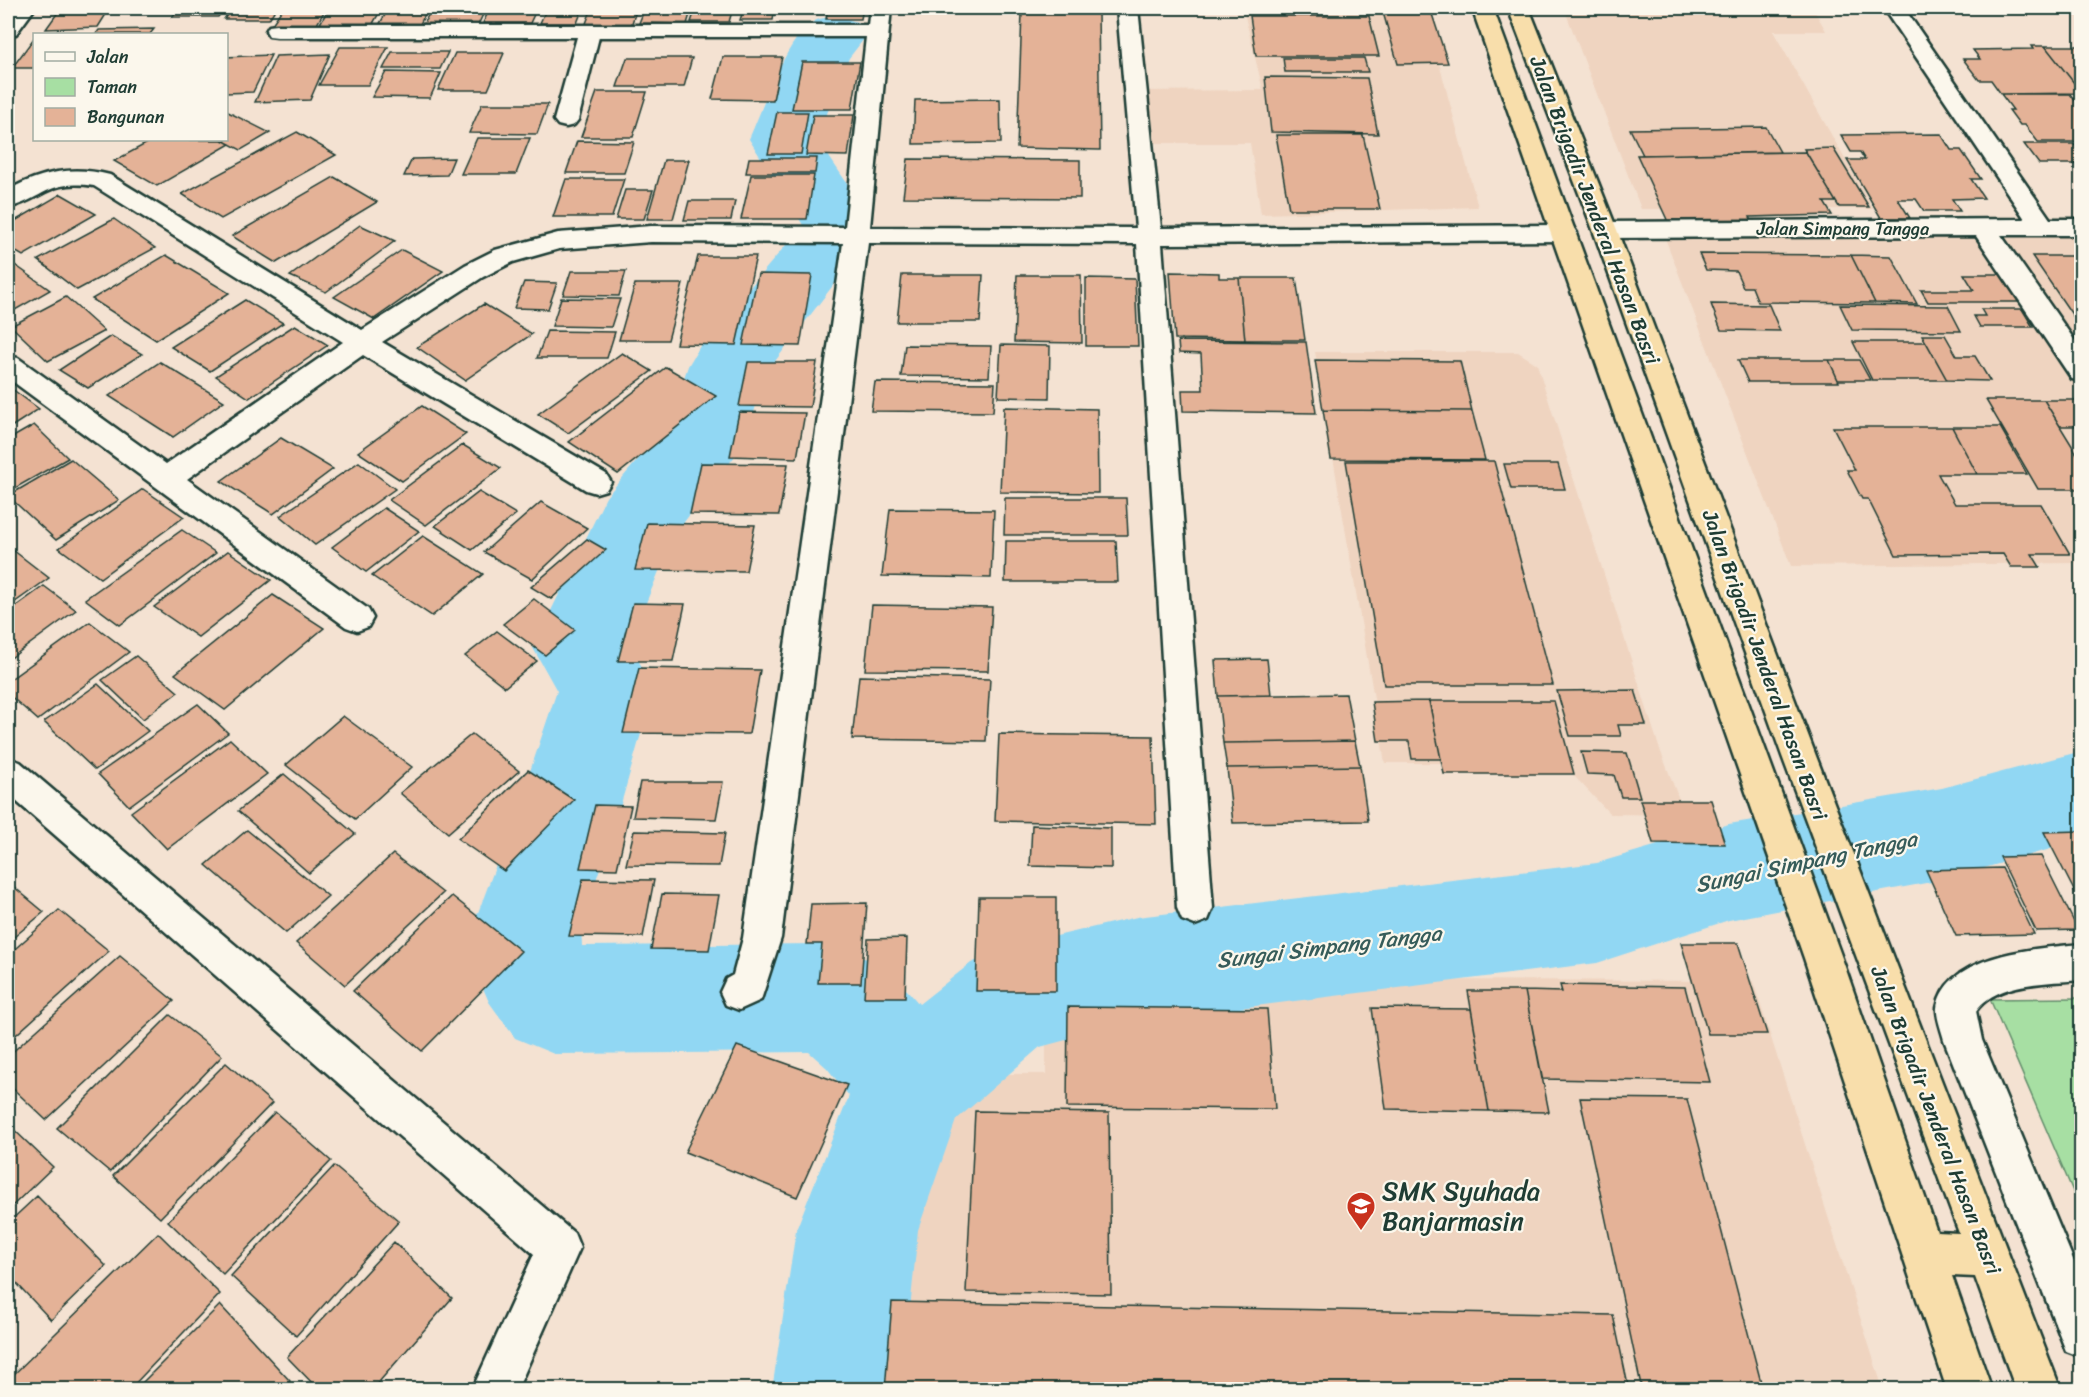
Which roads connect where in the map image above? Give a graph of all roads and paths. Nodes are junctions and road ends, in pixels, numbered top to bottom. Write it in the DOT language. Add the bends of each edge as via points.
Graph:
graph roads {
  1 [pos="24,8"];
  2 [pos="1128,8"];
  3 [pos="1894,8"];
  4 [pos="1484,14"];
  5 [pos="1520,14"];
  6 [pos="878,19"];
  7 [pos="8,29"];
  8 [pos="277,31"];
  9 [pos="590,31"];
  10 [pos="566,120"];
  11 [pos="8,200"];
  12 [pos="2043,227"];
  13 [pos="2082,227"];
  14 [pos="1983,228"];
  15 [pos="1605,230"];
  16 [pos="1564,233"];
  17 [pos="857,234"];
  18 [pos="1149,236"];
  19 [pos="362,342"];
  20 [pos="8,365"];
  21 [pos="2082,372"];
  22 [pos="166,479"];
  23 [pos="596,482"];
  24 [pos="1692,593"];
  25 [pos="1739,595"];
  26 [pos="357,618"];
  27 [pos="8,773"];
  28 [pos="1195,908"];
  29 [pos="2082,962"];
  30 [pos="740,992"];
  31 [pos="1925,1253"];
  32 [pos="1987,1256"];
  33 [pos="2082,1335"];
  34 [pos="494,1389"];
  35 [pos="1970,1389"];
  36 [pos="2039,1389"];
  1 -- 7 [label="street"];
  2 -- 18 [label="street"];
  3 -- 12 [label="street"];
  4 -- 5 [label="highway"];
  4 -- 16 [label="highway, Jalan Brigadir Jenderal Hasan Basri"];
  5 -- 15 [label="highway, Jalan Brigadir Jenderal Hasan Basri"];
  6 -- 9 [label="street"];
  6 -- 17 [label="street"];
  8 -- 9 [label="street"];
  9 -- 10 [label="street"];
  11 -- 19 [label="street" via="54,178 101,180"];
  12 -- 13 [label="street, Jalan Simpang Tangga"];
  12 -- 14 [label="street, Jalan Simpang Tangga"];
  14 -- 15 [label="street, Jalan Simpang Tangga"];
  14 -- 21 [label="street"];
  15 -- 25 [label="highway, Jalan Brigadir Jenderal Hasan Basri"];
  16 -- 18 [label="street"];
  16 -- 24 [label="highway, Jalan Brigadir Jenderal Hasan Basri"];
  17 -- 18 [label="street"];
  17 -- 19 [label="street" via="651,234 558,241 504,256 474,271"];
  17 -- 30 [label="street" via="762,938 748,987"];
  18 -- 28 [label="street"];
  19 -- 22 [label="street"];
  19 -- 23 [label="street"];
  20 -- 22 [label="street"];
  22 -- 26 [label="street"];
  24 -- 25 [label="highway"];
  24 -- 31 [label="highway, Jalan Brigadir Jenderal Hasan Basri"];
  25 -- 32 [label="highway, Jalan Brigadir Jenderal Hasan Basri"];
  27 -- 34 [label="street" via="559,1248"];
  29 -- 33 [label="street" via="2007,972 1975,986 1956,1009 1963,1040"];
  31 -- 32 [label="highway"];
  31 -- 35 [label="highway, Jalan Brigadir Jenderal Hasan Basri"];
  32 -- 36 [label="highway, Jalan Brigadir Jenderal Hasan Basri"];
}
